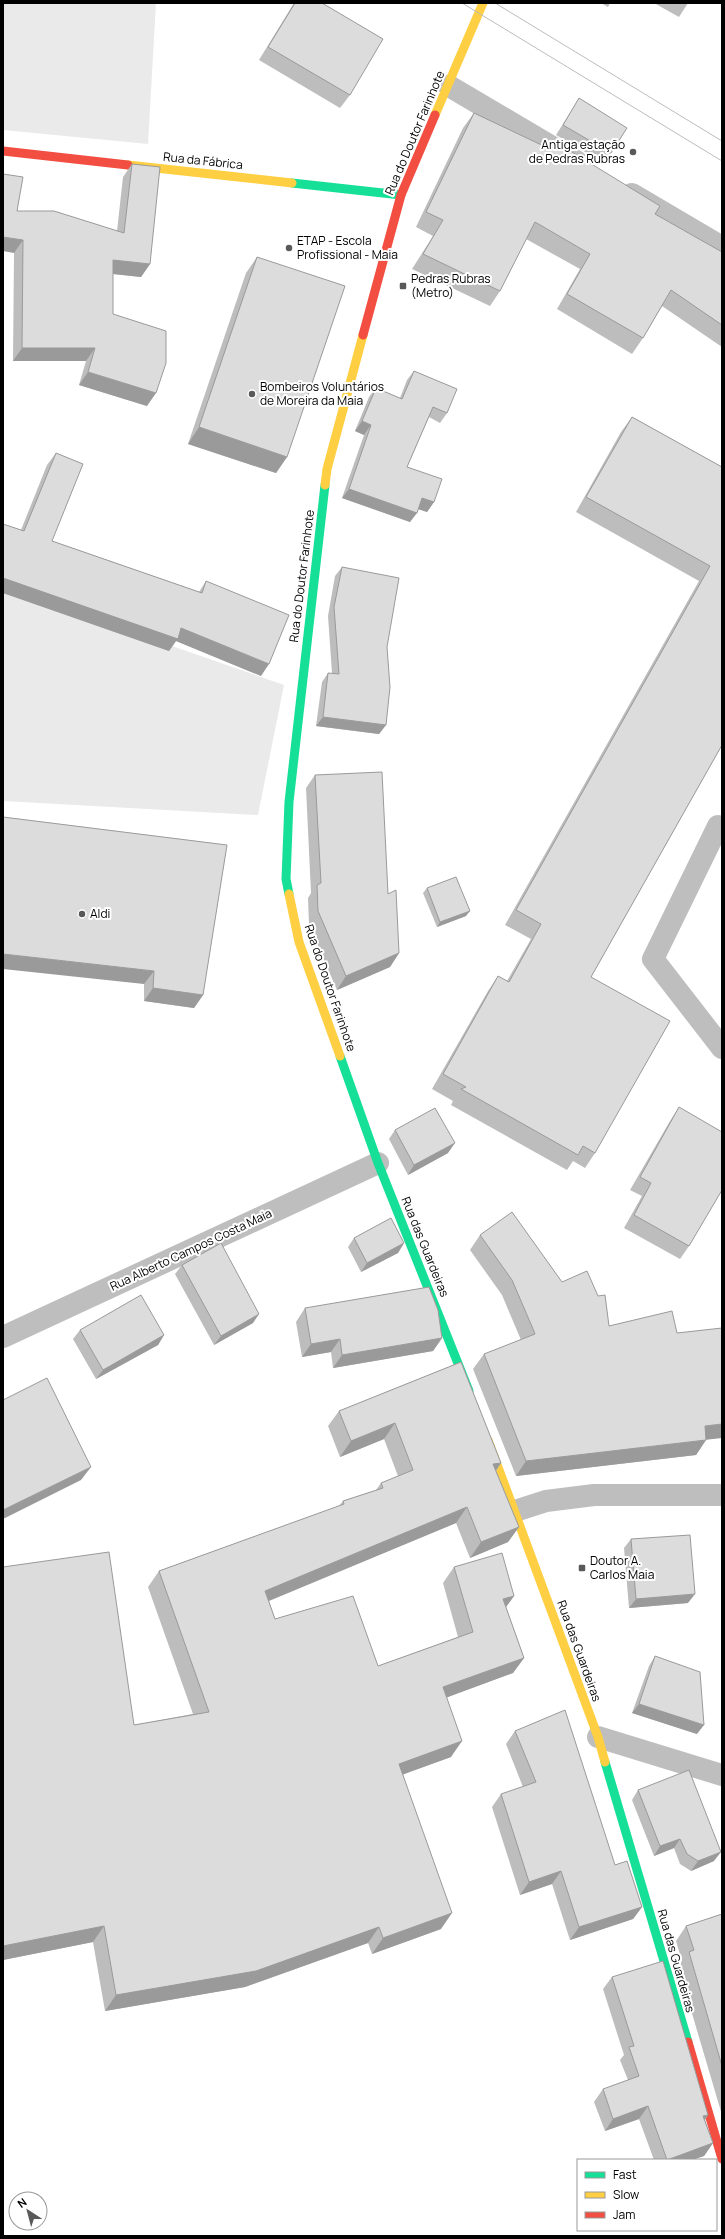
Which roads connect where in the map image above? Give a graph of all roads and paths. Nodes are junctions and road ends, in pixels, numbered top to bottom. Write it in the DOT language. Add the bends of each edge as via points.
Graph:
graph roads {
  1 [pos="483,3"];
  2 [pos="449,86"];
  3 [pos="3,151"];
  4 [pos="592,170"];
  5 [pos="613,182"];
  6 [pos="401,195"];
  7 [pos="722,247"];
  8 [pos="721,824"];
  9 [pos="722,1048"];
  10 [pos="378,1163"];
  11 [pos="3,1337"];
  12 [pos="473,1403"];
  13 [pos="485,1432"];
  14 [pos="722,1495"];
  15 [pos="515,1511"];
  16 [pos="598,1737"];
  17 [pos="722,1775"];
  18 [pos="722,2159"];
  1 -- 2 [label="main road, Rua do Doutor Farinhote"];
  2 -- 4 [label="street"];
  2 -- 6 [label="main road, Rua do Doutor Farinhote"];
  3 -- 6 [label="main road, Rua da Fábrica"];
  5 -- 7 [label="street"];
  6 -- 10 [label="main road, Rua do Doutor Farinhote" via="327,469 289,802 286,879 299,942"];
  8 -- 9 [label="street" via="653,959"];
  10 -- 11 [label="street, Rua Alberto Campos Costa Maia"];
  10 -- 12 [label="main road, Rua das Guardeiras"];
  13 -- 15 [label="main road, Rua das Guardeiras"];
  14 -- 15 [label="street" via="594,1495 546,1501"];
  15 -- 16 [label="main road, Rua das Guardeiras"];
  16 -- 17 [label="street"];
  16 -- 18 [label="main road, Rua das Guardeiras"];
}
